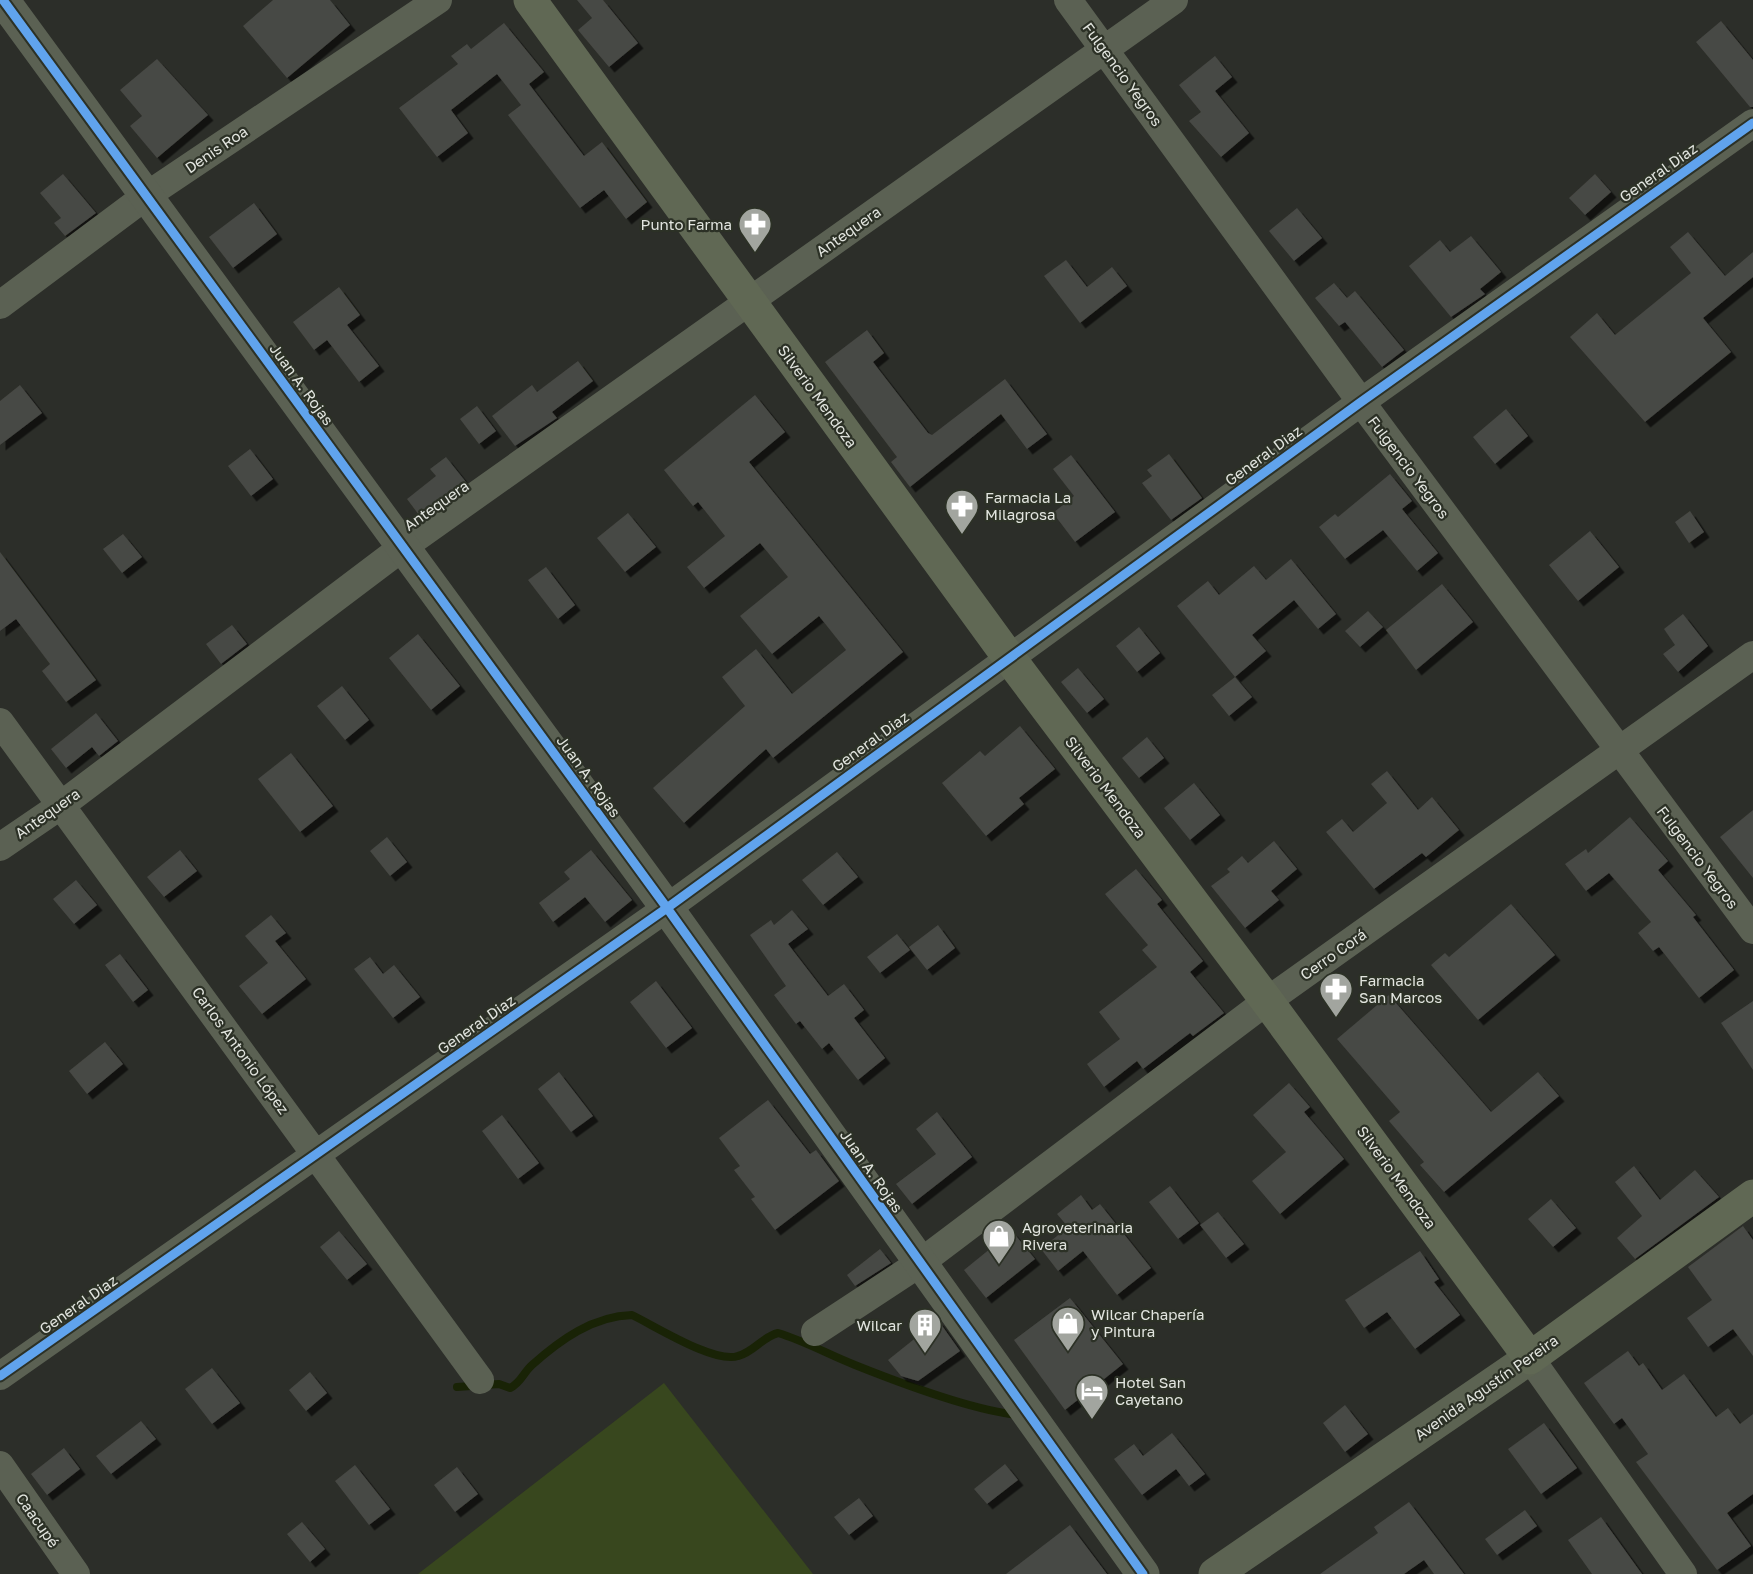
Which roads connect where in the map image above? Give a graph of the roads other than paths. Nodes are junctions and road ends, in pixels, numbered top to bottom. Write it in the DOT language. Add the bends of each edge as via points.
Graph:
graph roads {
  1 [pos="3,0"];
  2 [pos="438,0"];
  3 [pos="530,0"];
  4 [pos="1068,0"];
  5 [pos="1174,0"];
  6 [pos="1105,48"];
  7 [pos="1753,123"];
  8 [pos="146,196"];
  9 [pos="749,301"];
  10 [pos="0,305"];
  11 [pos="1361,402"];
  12 [pos="403,547"];
  13 [pos="1753,655"];
  14 [pos="1010,659"];
  15 [pos="0,723"];
  16 [pos="1620,751"];
  17 [pos="60,806"];
  18 [pos="0,847"];
  19 [pos="667,908"];
  20 [pos="1753,930"];
  21 [pos="1268,1001"];
  22 [pos="318,1154"];
  23 [pos="1753,1196"];
  24 [pos="920,1263"];
  25 [pos="814,1332"];
  26 [pos="1530,1358"];
  27 [pos="0,1376"];
  28 [pos="480,1380"];
  29 [pos="0,1465"];
  30 [pos="76,1574"];
  31 [pos="1143,1574"];
  32 [pos="1215,1574"];
  33 [pos="1683,1574"];
  1 -- 8 [label="street, Juan A. Rojas"];
  2 -- 8 [label="street, Denis Roa"];
  3 -- 9 [label="highway, Silverio Mendoza"];
  4 -- 6 [label="street, Fulgencio Yegros"];
  5 -- 6 [label="street, Antequera"];
  6 -- 9 [label="street, Antequera"];
  6 -- 11 [label="street, Fulgencio Yegros"];
  7 -- 11 [label="street, General Diaz"];
  8 -- 10 [label="street, Denis Roa"];
  8 -- 12 [label="street, Juan A. Rojas"];
  9 -- 12 [label="street, Antequera"];
  9 -- 14 [label="highway, Silverio Mendoza"];
  11 -- 14 [label="street, General Diaz"];
  11 -- 16 [label="street, Fulgencio Yegros"];
  12 -- 17 [label="street, Antequera"];
  12 -- 19 [label="street, Juan A. Rojas"];
  13 -- 16 [label="street, Cerro Corá"];
  14 -- 19 [label="street, General Diaz"];
  14 -- 21 [label="highway, Silverio Mendoza"];
  15 -- 17 [label="street, Carlos Antonio López"];
  16 -- 20 [label="street, Fulgencio Yegros"];
  16 -- 21 [label="street, Cerro Corá"];
  17 -- 18 [label="street, Antequera"];
  17 -- 22 [label="street, Carlos Antonio López"];
  19 -- 22 [label="street, General Diaz"];
  19 -- 24 [label="street, Juan A. Rojas"];
  21 -- 24 [label="street, Cerro Corá"];
  21 -- 26 [label="highway, Silverio Mendoza"];
  22 -- 27 [label="street, General Diaz"];
  22 -- 28 [label="street, Carlos Antonio López"];
  23 -- 26 [label="highway, Avenida Agustín Pereira"];
  24 -- 25 [label="street, Cerro Corá"];
  24 -- 31 [label="street, Juan A. Rojas"];
  26 -- 32 [label="main road, Avenida Agustín Pereira"];
  26 -- 33 [label="street, Silverio Mendoza"];
  29 -- 30 [label="street, Caacupé"];
}
